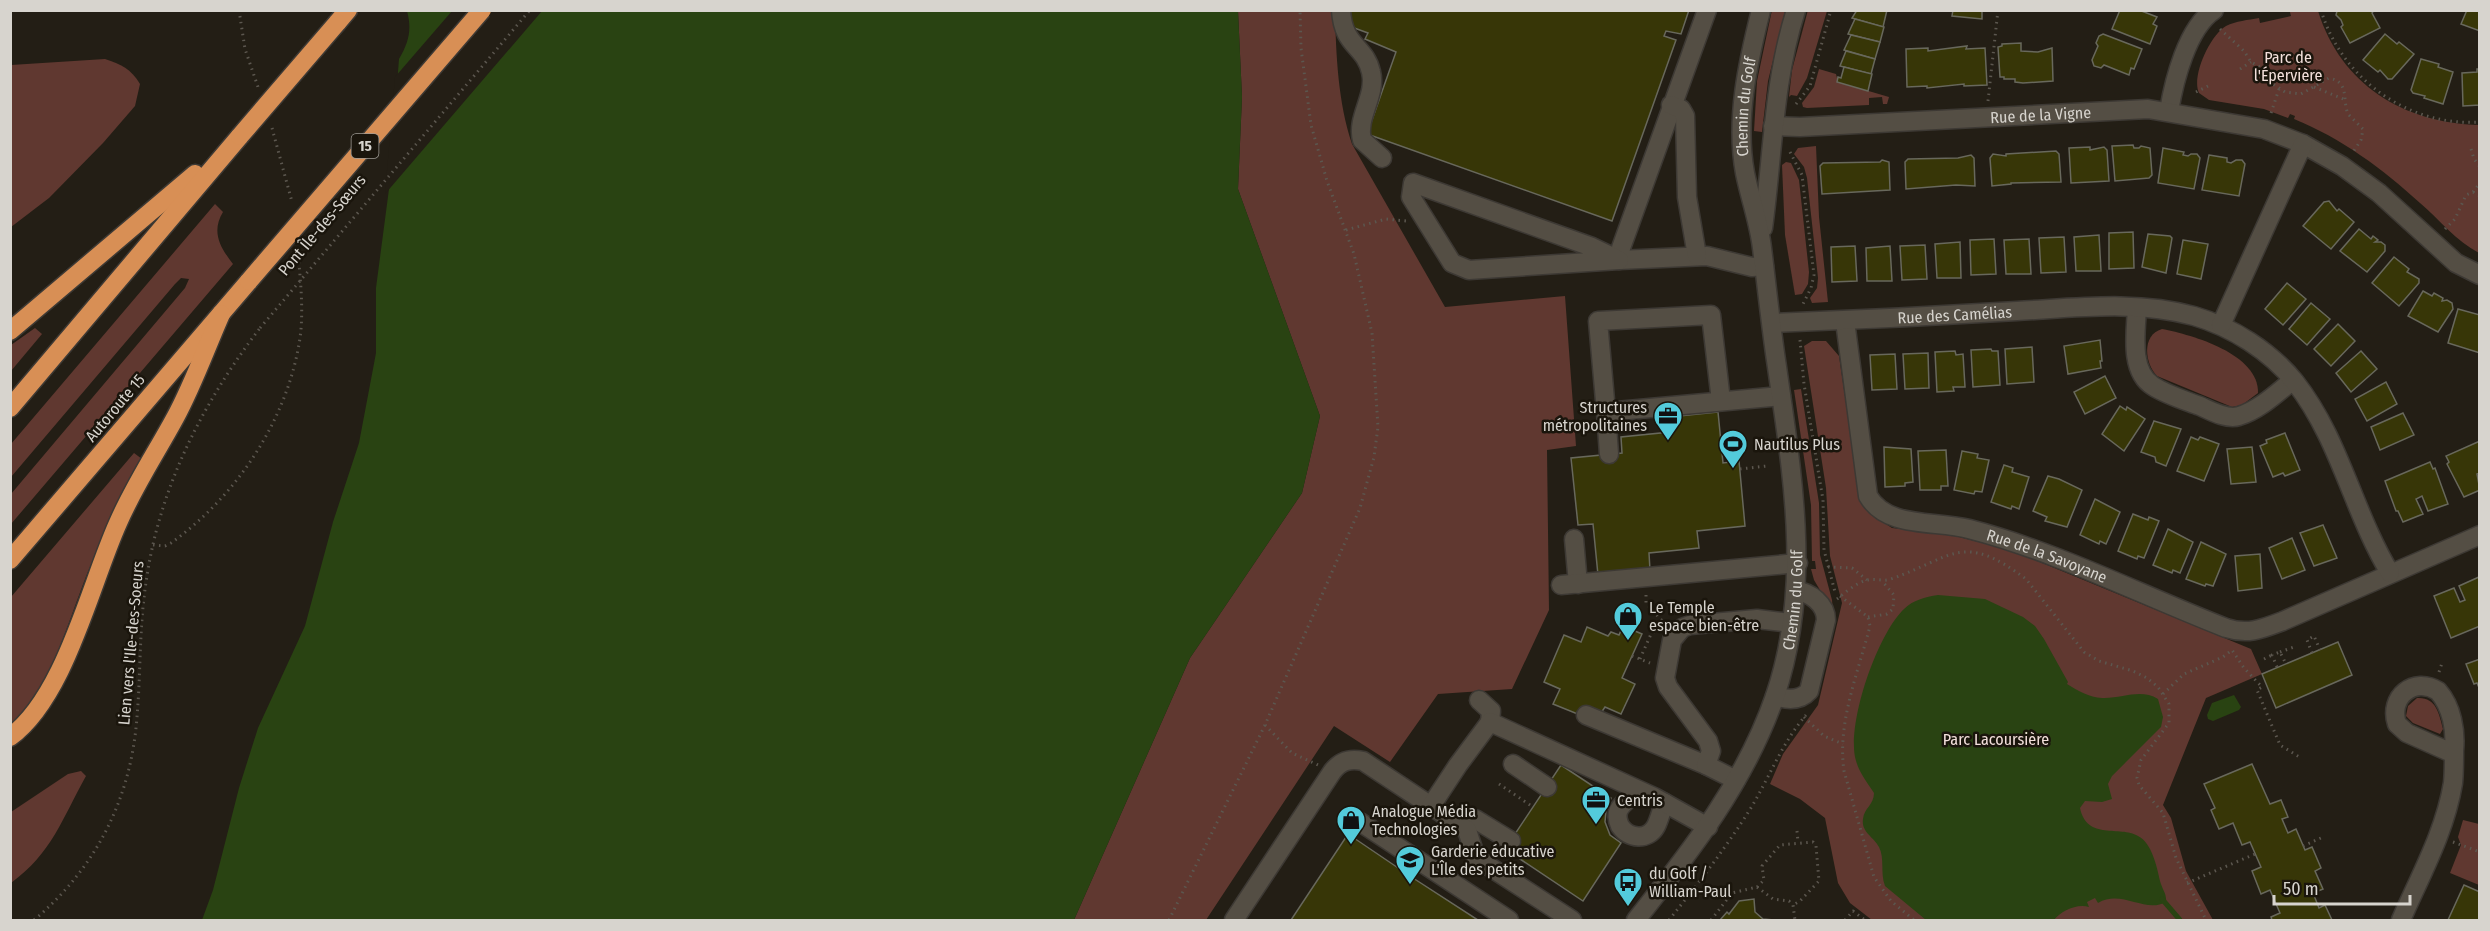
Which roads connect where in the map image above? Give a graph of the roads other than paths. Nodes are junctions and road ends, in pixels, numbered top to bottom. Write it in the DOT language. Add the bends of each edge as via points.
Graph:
graph roads {
  1 [pos="348,10"];
  2 [pos="482,10"];
  3 [pos="1341,10"];
  4 [pos="1707,10"];
  5 [pos="1761,10"];
  6 [pos="1796,10"];
  7 [pos="2216,19"];
  8 [pos="1671,105"];
  9 [pos="2169,111"];
  10 [pos="1773,126"];
  11 [pos="240,136"];
  12 [pos="2303,144"];
  13 [pos="1382,158"];
  14 [pos="1761,239"];
  15 [pos="1696,256"];
  16 [pos="1619,260"];
  17 [pos="1764,266"];
  18 [pos="2480,275"];
  19 [pos="249,281"];
  20 [pos="2137,308"];
  21 [pos="221,314"];
  22 [pos="1845,321"];
  23 [pos="1772,323"];
  24 [pos="2221,325"];
  25 [pos="10,331"];
  26 [pos="2293,380"];
  27 [pos="1781,396"];
  28 [pos="1721,401"];
  29 [pos="10,408"];
  30 [pos="1606,412"];
  31 [pos="1609,454"];
  32 [pos="2480,535"];
  33 [pos="1574,538"];
  34 [pos="10,560"];
  35 [pos="1798,563"];
  36 [pos="2391,573"];
  37 [pos="1796,591"];
  38 [pos="1791,623"];
  39 [pos="1775,696"];
  40 [pos="1479,700"];
  41 [pos="1586,715"];
  42 [pos="1490,722"];
  43 [pos="10,737"];
  44 [pos="2454,754"];
  45 [pos="1513,764"];
  46 [pos="1706,765"];
  47 [pos="1736,780"];
  48 [pos="1547,787"];
  49 [pos="1637,790"];
  50 [pos="1665,803"];
  51 [pos="1431,806"];
  52 [pos="1476,819"];
  53 [pos="1360,822"];
  54 [pos="1708,826"];
  55 [pos="1511,841"];
  56 [pos="1234,921"];
  57 [pos="1509,921"];
  58 [pos="1572,921"];
  59 [pos="1636,921"];
  60 [pos="2401,921"];
  1 -- 11 [label="highway, bridge"];
  2 -- 19 [label="highway, Pont Île-des-Sœurs / 15, bridge"];
  3 -- 13 [label="street" via="1346,36 1371,70 1372,87 1362,140"];
  4 -- 8 [label="street"];
  5 -- 14 [label="street, Chemin du Golf" via="1746,77 1743,135 1745,171"];
  6 -- 10 [label="street, Chemin du Golf" via="1780,69"];
  7 -- 9 [label="street" via="2200,22 2194,33 2176,79"];
  8 -- 15 [label="street" via="1681,109 1685,116 1687,197"];
  8 -- 16 [label="street"];
  9 -- 10 [label="street, Rue de la Vigne"];
  9 -- 12 [label="street, Rue de la Vigne" via="2264,129"];
  10 -- 14 [label="street, Chemin du Golf"];
  11 -- 25 [label="highway"];
  11 -- 29 [label="highway"];
  12 -- 18 [label="street, Rue de la Vigne" via="2379,193 2456,263"];
  12 -- 24 [label="street"];
  14 -- 17 [label="street, Chemin du Golf"];
  15 -- 16 [label="street"];
  15 -- 17 [label="street"];
  16 -- 16 [label="street" via="1469,270 1452,262 1412,197 1413,183"];
  17 -- 23 [label="street, Chemin du Golf"];
  19 -- 21 [label="highway, Autoroute 15 / 15"];
  20 -- 22 [label="street, Rue des Camélias"];
  20 -- 24 [label="street, Rue des Camélias" via="2178,312"];
  20 -- 26 [label="street" via="2139,367 2146,380 2158,388 2220,415 2234,417 2257,408"];
  21 -- 34 [label="highway, Autoroute 15 / 15"];
  21 -- 43 [label="highway" via="176,416 118,522 53,685 34,714"];
  22 -- 23 [label="street, Rue des Camélias"];
  22 -- 36 [label="street, Rue de la Savoyane" via="1868,496 1886,515 1965,528 2008,540 2220,626 2244,632 2266,628"];
  23 -- 27 [label="street, Chemin du Golf"];
  24 -- 26 [label="street, Rue des Camélias" via="2251,344"];
  26 -- 36 [label="street, Rue des Camélias" via="2328,432 2376,547"];
  27 -- 28 [label="street"];
  27 -- 35 [label="street, Chemin du Golf" via="1796,502"];
  28 -- 30 [label="street"];
  28 -- 30 [label="street" via="1711,315 1598,321"];
  30 -- 31 [label="street"];
  32 -- 36 [label="street, Rue de la Savoyane"];
  33 -- 35 [label="street" via="1569,584"];
  35 -- 37 [label="street, Chemin du Golf"];
  37 -- 38 [label="street, Chemin du Golf"];
  37 -- 39 [label="street" via="1815,598 1826,620 1809,691 1793,699"];
  38 -- 39 [label="street, Chemin du Golf"];
  38 -- 46 [label="street" via="1757,619 1690,625 1675,636 1665,678 1708,741 1711,751"];
  39 -- 47 [label="street, Chemin du Golf"];
  40 -- 42 [label="street" via="1491,711"];
  41 -- 46 [label="street"];
  42 -- 49 [label="street"];
  42 -- 51 [label="street"];
  44 -- 60 [label="street" via="2443,822"];
  45 -- 48 [label="street"];
  46 -- 47 [label="street"];
  47 -- 54 [label="street, Chemin du Golf"];
  49 -- 50 [label="street"];
  49 -- 50 [label="street" via="1623,801 1618,811 1618,823 1628,834 1639,837 1653,830"];
  50 -- 54 [label="street"];
  51 -- 56 [label="street" via="1363,761 1340,764"];
  51 -- 58 [label="street" via="1467,830 1476,858"];
  52 -- 55 [label="street"];
  53 -- 57 [label="street"];
  54 -- 59 [label="street, Chemin du Golf"];
}
